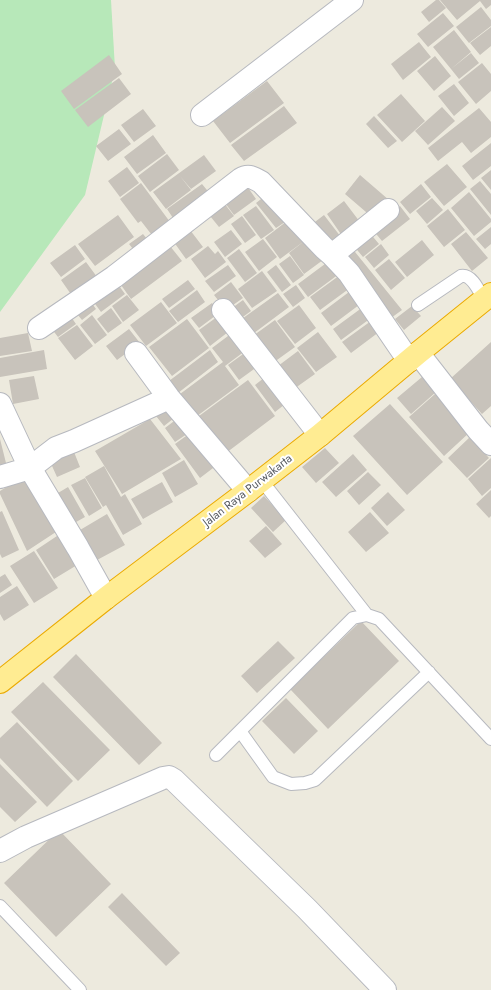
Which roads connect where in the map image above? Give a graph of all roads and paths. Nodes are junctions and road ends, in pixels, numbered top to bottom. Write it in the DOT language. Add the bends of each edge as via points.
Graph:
graph roads {
  1 [pos="352,0"];
  2 [pos="202,114"];
  3 [pos="388,210"];
  4 [pos="332,255"];
  5 [pos="488,297"];
  6 [pos="418,305"];
  7 [pos="223,310"];
  8 [pos="39,328"];
  9 [pos="136,353"];
  10 [pos="413,357"];
  11 [pos="169,398"];
  12 [pos="0,404"];
  13 [pos="320,435"];
  14 [pos="491,444"];
  15 [pos="30,468"];
  16 [pos="0,477"];
  17 [pos="255,486"];
  18 [pos="106,598"];
  19 [pos="367,615"];
  20 [pos="429,672"];
  21 [pos="0,682"];
  22 [pos="240,731"];
  23 [pos="491,738"];
  24 [pos="216,756"];
  25 [pos="0,851"];
  26 [pos="0,906"];
  27 [pos="80,990"];
  28 [pos="385,990"];
  1 -- 2 [label="street"];
  3 -- 4 [label="street"];
  4 -- 8 [label="street" via="261,182 246,176 114,277"];
  4 -- 10 [label="street" via="349,273"];
  5 -- 6 [label="lane" via="470,278 461,276"];
  5 -- 10 [label="highway, Jalan Raya Purwakarta"];
  7 -- 13 [label="street"];
  9 -- 11 [label="street"];
  10 -- 13 [label="highway, Jalan Raya Purwakarta"];
  10 -- 14 [label="street"];
  11 -- 15 [label="street" via="56,448"];
  11 -- 17 [label="street"];
  12 -- 15 [label="street"];
  13 -- 17 [label="highway, Jalan Raya Purwakarta"];
  15 -- 16 [label="street"];
  15 -- 18 [label="street"];
  17 -- 18 [label="highway, Jalan Raya Purwakarta"];
  17 -- 19 [label="lane"];
  18 -- 21 [label="highway, Jalan Raya Purwakarta"];
  19 -- 20 [label="lane" via="379,619"];
  19 -- 22 [label="lane" via="353,618"];
  20 -- 22 [label="lane" via="315,780 291,784 272,777"];
  20 -- 23 [label="lane"];
  22 -- 24 [label="lane"];
  25 -- 28 [label="street" via="26,837 169,777 307,909"];
  26 -- 27 [label="lane"];
}
